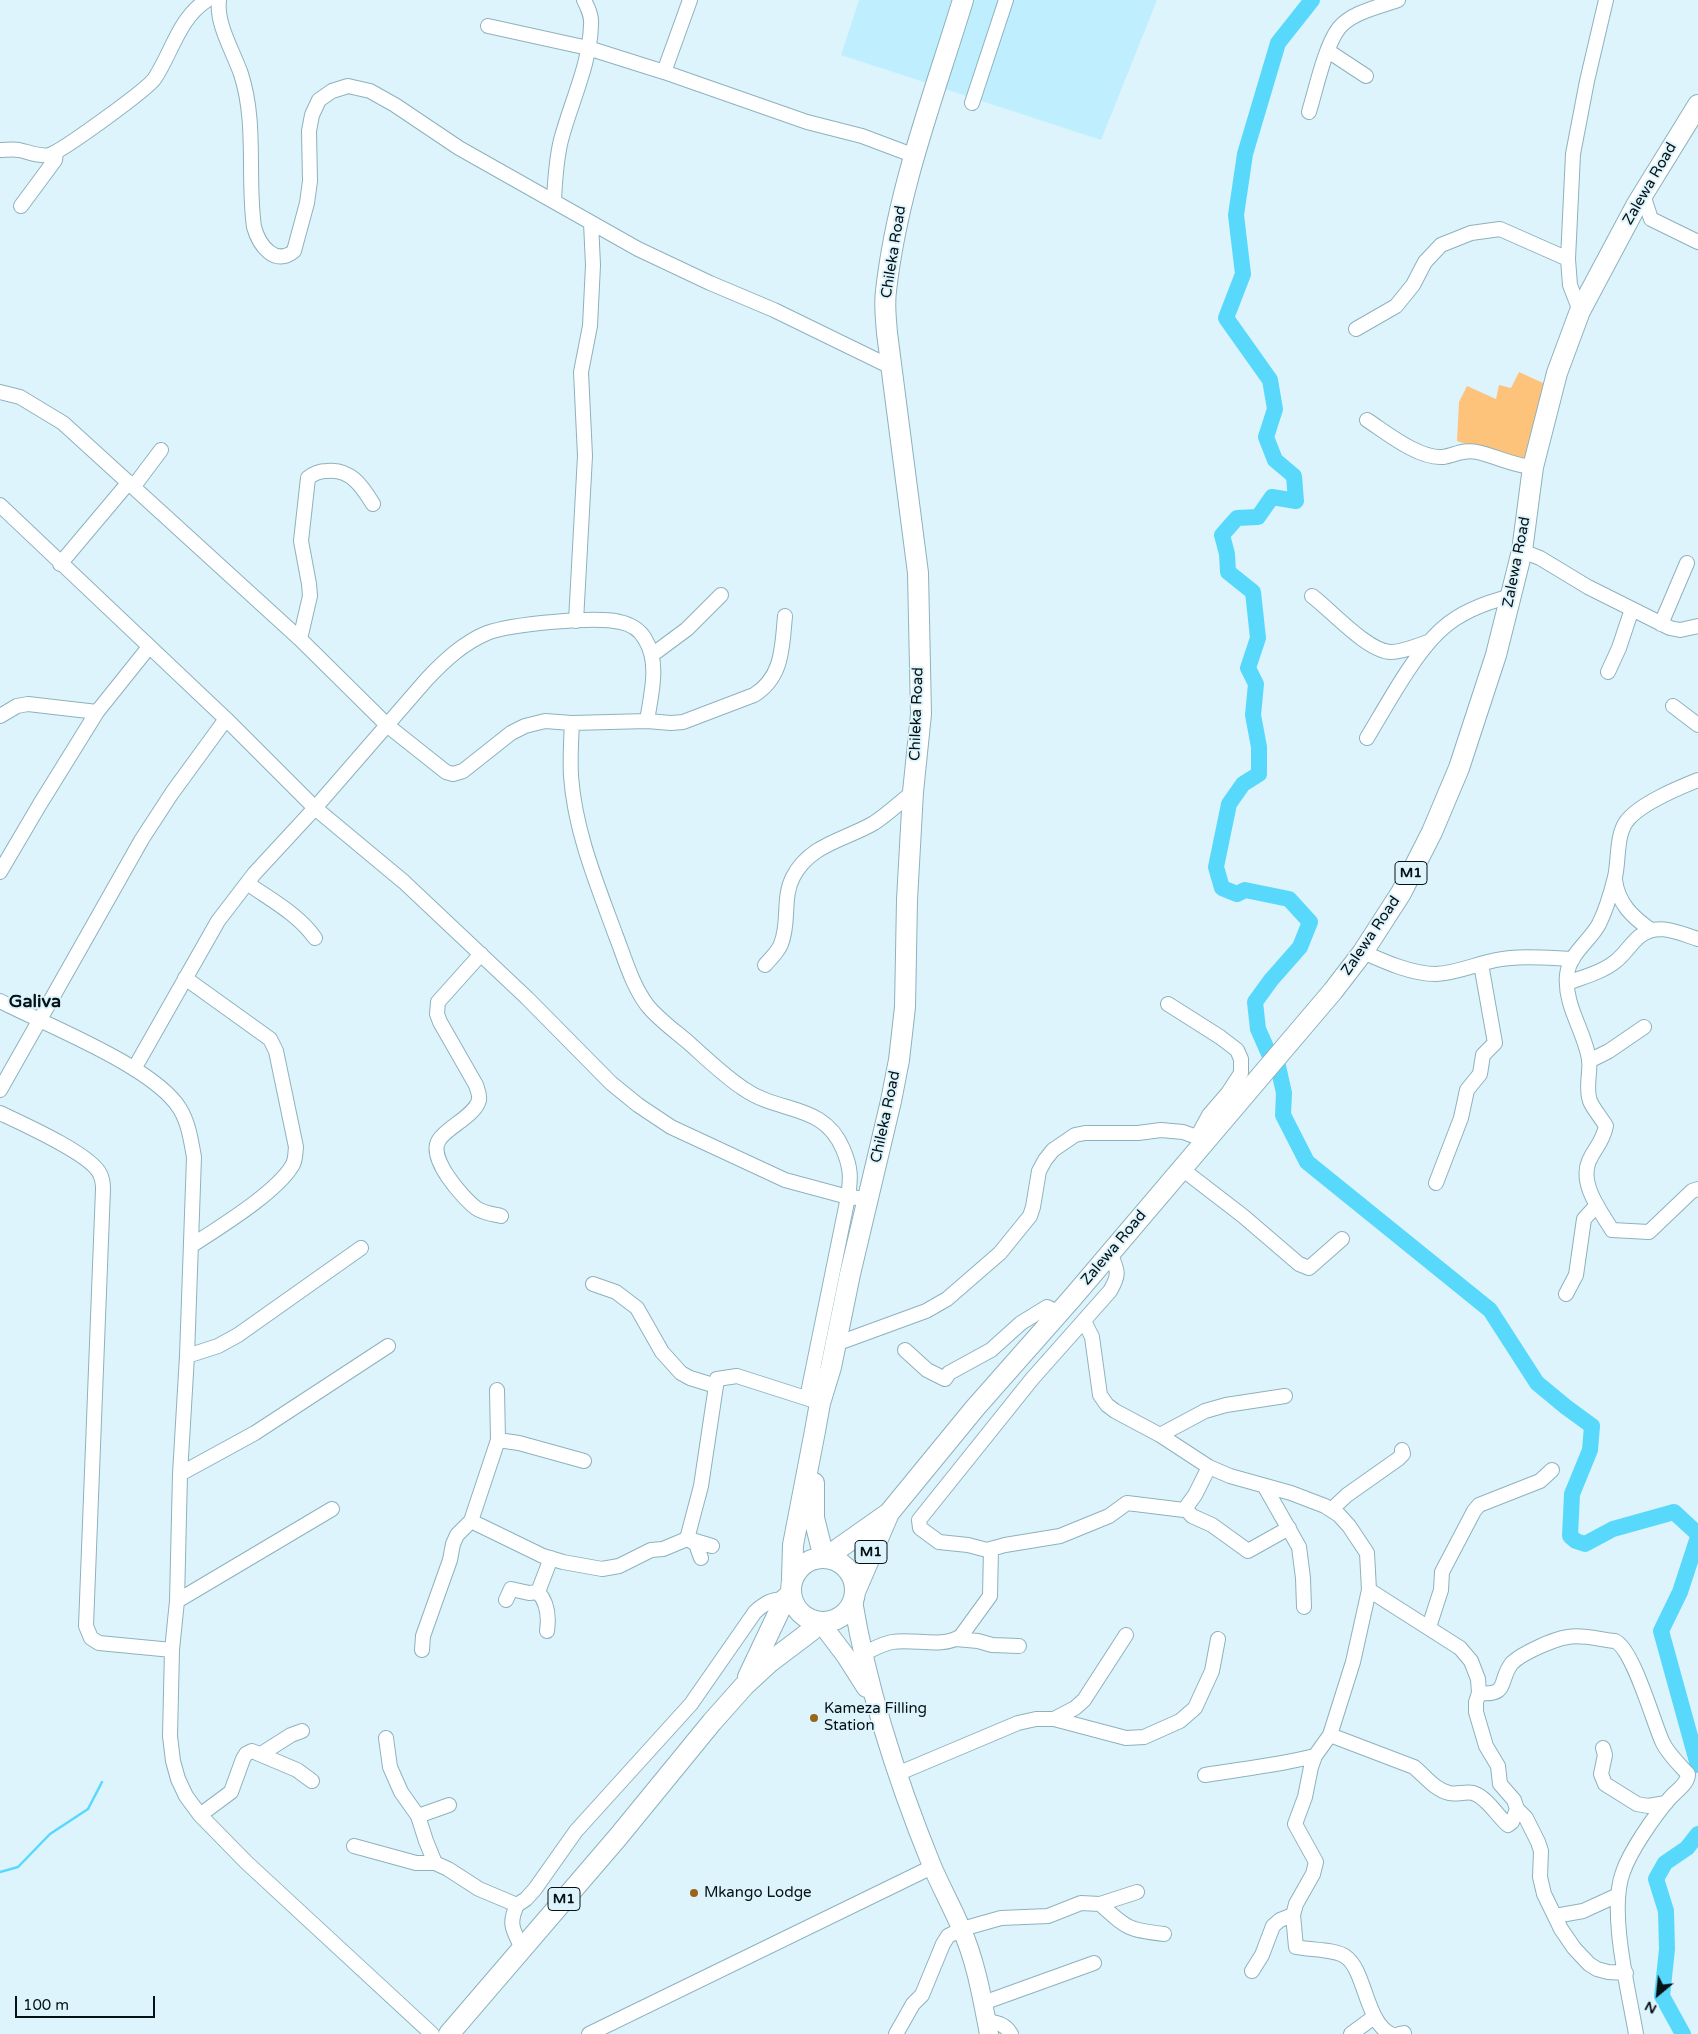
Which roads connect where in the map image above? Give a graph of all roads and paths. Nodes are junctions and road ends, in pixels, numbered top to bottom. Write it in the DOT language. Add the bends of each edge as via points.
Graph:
graph roads {
  1 [pos="207,0"];
  2 [pos="219,0"];
  3 [pos="584,0"];
  4 [pos="690,0"];
  5 [pos="963,0"];
  6 [pos="976,0"];
  7 [pos="1006,0"];
  8 [pos="1398,0"];
  9 [pos="1606,0"];
  10 [pos="488,26"];
  11 [pos="588,48"];
  12 [pos="1328,51"];
  13 [pos="664,72"];
  14 [pos="1366,76"];
  15 [pos="972,103"];
  16 [pos="1698,105"];
  17 [pos="1309,112"];
  18 [pos="0,150"];
  19 [pos="56,152"];
  20 [pos="920,158"];
  21 [pos="1643,195"];
  22 [pos="554,200"];
  23 [pos="21,206"];
  24 [pos="591,223"];
  25 [pos="1698,242"];
  26 [pos="1568,259"];
  27 [pos="1580,311"];
  28 [pos="1356,329"];
  29 [pos="891,367"];
  30 [pos="0,392"];
  31 [pos="1367,420"];
  32 [pos="161,450"];
  33 [pos="1532,467"];
  34 [pos="131,484"];
  35 [pos="373,504"];
  36 [pos="0,505"];
  37 [pos="1522,551"];
  38 [pos="1687,563"];
  39 [pos="60,564"];
  40 [pos="721,594"];
  41 [pos="1312,596"];
  42 [pos="1512,596"];
  43 [pos="1632,609"];
  44 [pos="785,616"];
  45 [pos="576,621"];
  46 [pos="1661,624"];
  47 [pos="1698,626"];
  48 [pos="300,639"];
  49 [pos="1428,642"];
  50 [pos="149,647"];
  51 [pos="652,655"];
  52 [pos="1608,672"];
  53 [pos="1673,706"];
  54 [pos="97,712"];
  55 [pos="0,716"];
  56 [pos="226,719"];
  57 [pos="647,721"];
  58 [pos="572,723"];
  59 [pos="1698,725"];
  60 [pos="388,726"];
  61 [pos="1367,738"];
  62 [pos="1698,780"];
  63 [pos="913,792"];
  64 [pos="315,808"];
  65 [pos="0,872"];
  66 [pos="1615,877"];
  67 [pos="247,883"];
  68 [pos="1650,930"];
  69 [pos="315,938"];
  70 [pos="1698,939"];
  71 [pos="1363,952"];
  72 [pos="481,954"];
  73 [pos="1573,959"];
  74 [pos="1481,964"];
  75 [pos="765,965"];
  76 [pos="185,978"];
  77 [pos="1567,983"];
  78 [pos="0,1001"];
  79 [pos="1168,1004"];
  80 [pos="38,1021"];
  81 [pos="1644,1028"];
  82 [pos="1589,1061"];
  83 [pos="134,1069"];
  84 [pos="0,1090"];
  85 [pos="0,1113"];
  86 [pos="1201,1139"];
  87 [pos="1182,1168"];
  88 [pos="1436,1183"];
  89 [pos="1698,1189"];
  90 [pos="848,1197"];
  91 [pos="868,1199"];
  92 [pos="1597,1205"];
  93 [pos="501,1216"];
  94 [pos="1342,1239"];
  95 [pos="191,1246"];
  96 [pos="361,1248"];
  97 [pos="1110,1253"];
  98 [pos="594,1284"];
  99 [pos="1566,1294"];
  100 [pos="1059,1313"];
  101 [pos="1084,1321"];
  102 [pos="844,1341"];
  103 [pos="388,1346"];
  104 [pos="905,1350"];
  105 [pos="187,1356"];
  106 [pos="716,1386"];
  107 [pos="497,1390"];
  108 [pos="1285,1396"];
  109 [pos="814,1401"];
  110 [pos="1160,1436"];
  111 [pos="498,1440"];
  112 [pos="1402,1450"];
  113 [pos="584,1461"];
  114 [pos="1209,1467"];
  115 [pos="1552,1470"];
  116 [pos="180,1474"];
  117 [pos="1265,1487"];
  118 [pos="332,1509"];
  119 [pos="1186,1509"];
  120 [pos="1331,1510"];
  121 [pos="889,1512"];
  122 [pos="471,1521"];
  123 [pos="1289,1528"];
  124 [pos="690,1540"];
  125 [pos="712,1546"];
  126 [pos="991,1549"];
  127 [pos="551,1558"];
  128 [pos="701,1558"];
  129 [pos="824,1558"];
  130 [pos="789,1590"];
  131 [pos="1369,1590"];
  132 [pos="538,1592"];
  133 [pos="854,1596"];
  134 [pos="506,1600"];
  135 [pos="177,1601"];
  136 [pos="1304,1607"];
  137 [pos="819,1622"];
  138 [pos="1429,1627"];
  139 [pos="547,1631"];
  140 [pos="1126,1634"];
  141 [pos="956,1639"];
  142 [pos="1218,1639"];
  143 [pos="1018,1646"];
  144 [pos="172,1650"];
  145 [pos="422,1650"];
  146 [pos="863,1654"];
  147 [pos="744,1686"];
  148 [pos="1479,1693"];
  149 [pos="874,1701"];
  150 [pos="1054,1719"];
  151 [pos="302,1731"];
  152 [pos="1330,1735"];
  153 [pos="386,1738"];
  154 [pos="1604,1748"];
  155 [pos="261,1754"];
  156 [pos="1315,1756"];
  157 [pos="897,1774"];
  158 [pos="1206,1776"];
  159 [pos="312,1781"];
  160 [pos="1666,1803"];
  161 [pos="449,1805"];
  162 [pos="1517,1809"];
  163 [pos="200,1816"];
  164 [pos="418,1816"];
  165 [pos="354,1846"];
  166 [pos="435,1863"];
  167 [pos="932,1867"];
  168 [pos="1137,1892"];
  169 [pos="1618,1895"];
  170 [pos="1100,1904"];
  171 [pos="517,1905"];
  172 [pos="1293,1915"];
  173 [pos="1555,1916"];
  174 [pos="962,1929"];
  175 [pos="1164,1934"];
  176 [pos="522,1948"];
  177 [pos="1094,1963"];
  178 [pos="1252,1971"];
  179 [pos="1626,1973"];
  180 [pos="983,2003"];
  181 [pos="1374,2017"];
  182 [pos="988,2027"];
  183 [pos="432,2034"];
  184 [pos="449,2034"];
  185 [pos="589,2034"];
  186 [pos="896,2034"];
  187 [pos="1011,2034"];
  188 [pos="1351,2034"];
  189 [pos="1398,2034"];
  190 [pos="1636,2034"];
  1 -- 19 [label="street" via="184,22 154,80 104,120"];
  2 -- 22 [label="street" via="220,18 241,75 248,105 254,227 261,246 270,253 288,256 294,251 307,202 312,115 319,100 332,90 348,86 370,91 494,169"];
  3 -- 11 [label="street" via="592,24"];
  4 -- 13 [label="street"];
  5 -- 20 [label="highway, Chileka Road"];
  6 -- 20 [label="highway, Chileka Road"];
  7 -- 15 [label="street"];
  8 -- 12 [label="street" via="1357,15 1340,28"];
  9 -- 26 [label="street" via="1573,154"];
  10 -- 11 [label="street"];
  11 -- 13 [label="street"];
  11 -- 22 [label="street" via="561,141"];
  12 -- 14 [label="street"];
  12 -- 17 [label="street"];
  13 -- 20 [label="street"];
  16 -- 21 [label="highway, Zalewa Road / M1"];
  18 -- 19 [label="street" via="39,155"];
  19 -- 23 [label="street" via="55,160"];
  20 -- 29 [label="highway, Chileka Road" via="896,228 885,293"];
  20 -- 102 [label="highway" via="896,294 926,582 928,714 918,843 913,1005 899,1105"];
  21 -- 25 [label="street" via="1651,219"];
  21 -- 27 [label="highway, Zalewa Road / M1"];
  22 -- 24 [label="street"];
  24 -- 29 [label="street" via="675,267 774,310"];
  24 -- 45 [label="street" via="593,265 590,326 582,372 585,456"];
  26 -- 27 [label="street" via="1570,286"];
  26 -- 28 [label="street" via="1500,229 1471,232 1441,246 1425,262 1413,285 1396,306"];
  27 -- 33 [label="highway, Zalewa Road / M1" via="1557,373"];
  29 -- 63 [label="highway, Chileka Road" via="918,573 921,714"];
  30 -- 34 [label="street" via="20,397 63,423"];
  31 -- 33 [label="street" via="1426,455 1443,456 1467,450 1521,467"];
  32 -- 34 [label="street"];
  33 -- 37 [label="highway, Zalewa Road / M1"];
  34 -- 39 [label="street"];
  34 -- 48 [label="street"];
  35 -- 48 [label="street" via="363,488 341,471 318,472 308,478 301,542 310,596"];
  36 -- 39 [label="street"];
  37 -- 42 [label="highway, Zalewa Road / M1"];
  37 -- 43 [label="street"];
  38 -- 46 [label="street"];
  39 -- 50 [label="street"];
  40 -- 51 [label="street" via="687,629"];
  41 -- 49 [label="street" via="1368,644 1381,651 1404,650"];
  42 -- 49 [label="street" via="1489,602 1457,617"];
  42 -- 71 [label="highway, Zalewa Road / M1" via="1460,768 1401,893"];
  43 -- 46 [label="street"];
  43 -- 52 [label="street"];
  44 -- 57 [label="street" via="777,668 764,688 754,695 683,722"];
  45 -- 51 [label="street" via="621,622 635,628"];
  45 -- 60 [label="street" via="506,628 468,642 446,659"];
  46 -- 47 [label="street" via="1680,630"];
  48 -- 60 [label="street"];
  49 -- 61 [label="street"];
  50 -- 54 [label="street"];
  50 -- 56 [label="street"];
  51 -- 57 [label="street" via="652,691"];
  53 -- 59 [label="street"];
  54 -- 55 [label="street" via="28,704"];
  54 -- 65 [label="street"];
  56 -- 64 [label="street"];
  56 -- 80 [label="street" via="142,839"];
  57 -- 58 [label="street"];
  58 -- 60 [label="street" via="545,721 525,726 511,733 463,771 453,774 446,772"];
  58 -- 90 [label="street" via="571,776 588,861 629,970 646,1004 744,1090 821,1120 832,1129 851,1172"];
  60 -- 64 [label="street"];
  62 -- 66 [label="street" via="1670,791 1626,822 1621,833"];
  63 -- 75 [label="street" via="877,821 824,846 799,868 789,886 780,945"];
  63 -- 91 [label="highway, Chileka Road" via="903,1024 891,1101"];
  64 -- 67 [label="street"];
  64 -- 72 [label="street" via="404,882"];
  66 -- 68 [label="street" via="1617,893 1630,914"];
  66 -- 73 [label="street" via="1598,925"];
  67 -- 69 [label="street" via="306,925"];
  67 -- 76 [label="street" via="218,921"];
  68 -- 70 [label="street" via="1662,928"];
  68 -- 77 [label="street" via="1641,935 1617,961"];
  71 -- 74 [label="street" via="1435,974"];
  71 -- 86 [label="highway, Zalewa Road / M1" via="1333,991"];
  72 -- 90 [label="street" via="611,1083 663,1122 785,1180"];
  72 -- 93 [label="street" via="438,1002 440,1022 479,1095 476,1106 438,1140 437,1151 444,1172 461,1194 484,1213"];
  73 -- 74 [label="street" via="1530,957"];
  73 -- 77 [label="street"];
  74 -- 88 [label="street" via="1496,1044 1483,1055 1480,1074 1467,1090 1461,1118"];
  76 -- 83 [label="street"];
  76 -- 95 [label="street" via="270,1039 276,1051 296,1147 293,1165 268,1191"];
  77 -- 82 [label="street"];
  78 -- 80 [label="street"];
  79 -- 86 [label="street" via="1220,1037 1237,1050 1241,1059 1241,1073 1209,1115"];
  80 -- 83 [label="street"];
  80 -- 84 [label="street"];
  81 -- 82 [label="street"];
  82 -- 92 [label="street" via="1590,1102 1606,1126 1586,1173"];
  83 -- 95 [label="street" via="161,1088 180,1108 190,1133 194,1157"];
  85 -- 144 [label="street" via="90,1161 100,1174 103,1189 86,1626 91,1638 99,1643"];
  86 -- 87 [label="highway, Zalewa Road / M1"];
  86 -- 102 [label="street" via="1183,1132 1161,1130 1085,1133 1069,1138 1045,1160 1039,1171 1030,1216 1000,1253 946,1299 926,1311"];
  87 -- 94 [label="street" via="1298,1264 1309,1268"];
  87 -- 97 [label="highway, Zalewa Road / M1"];
  89 -- 92 [label="street" via="1649,1232 1612,1230"];
  90 -- 91 [label="street"];
  90 -- 109 [label="street"];
  91 -- 109 [label="highway, Chileka Road" via="831,1367"];
  92 -- 99 [label="street" via="1584,1218 1576,1275"];
  95 -- 105 [label="street"];
  96 -- 105 [label="street" via="238,1336"];
  97 -- 100 [label="highway, Zalewa Road / M1"];
  97 -- 101 [label="street" via="1118,1270 1116,1280 1110,1292"];
  98 -- 106 [label="street" via="616,1292 637,1308 662,1352 681,1373"];
  100 -- 104 [label="street" via="1047,1307 1033,1314 991,1350 949,1373 945,1379 928,1370"];
  100 -- 121 [label="highway, Zalewa Road / M1"];
  101 -- 110 [label="street" via="1092,1336 1100,1395 1115,1411"];
  101 -- 126 [label="street" via="1032,1379 919,1520 922,1530 939,1542"];
  102 -- 129 [label="highway" via="828,1406 813,1492 814,1518"];
  103 -- 116 [label="street" via="255,1433"];
  105 -- 116 [label="street"];
  106 -- 109 [label="street" via="718,1380 737,1376"];
  106 -- 124 [label="street"];
  107 -- 111 [label="street"];
  108 -- 110 [label="street" via="1226,1405 1204,1412"];
  109 -- 130 [label="highway, Chileka Road" via="815,1431 793,1545"];
  110 -- 114 [label="street"];
  111 -- 113 [label="street"];
  111 -- 122 [label="street"];
  112 -- 120 [label="street" via="1403,1454 1398,1459"];
  114 -- 117 [label="street"];
  114 -- 119 [label="street"];
  115 -- 138 [label="street" via="1540,1481 1479,1505 1474,1511 1442,1572"];
  116 -- 135 [label="street"];
  117 -- 120 [label="street" via="1312,1500"];
  117 -- 123 [label="street"];
  118 -- 135 [label="street"];
  119 -- 123 [label="street" via="1248,1551"];
  119 -- 126 [label="street" via="1180,1511 1127,1503 1110,1516 1060,1536"];
  120 -- 131 [label="street" via="1349,1526 1367,1553"];
  121 -- 129 [label="highway, Zalewa Road / M1"];
  121 -- 133 [label="highway, Zalewa Road / M1"];
  122 -- 127 [label="street"];
  122 -- 145 [label="street" via="457,1536 423,1636"];
  123 -- 136 [label="street" via="1299,1547"];
  124 -- 125 [label="street"];
  124 -- 127 [label="street" via="650,1550 611,1568 584,1567"];
  124 -- 128 [label="street" via="696,1544"];
  126 -- 141 [label="street" via="990,1596 964,1633"];
  127 -- 132 [label="street"];
  129 -- 130 [label="highway, M1" via="802,1565"];
  129 -- 133 [label="highway, M1" via="844,1566 852,1578"];
  130 -- 137 [label="highway" via="800,1612"];
  130 -- 147 [label="highway, M1"];
  130 -- 171 [label="street" via="755,1612 690,1704 576,1831 535,1889"];
  131 -- 138 [label="street"];
  131 -- 152 [label="street" via="1353,1662"];
  132 -- 134 [label="street" via="511,1589"];
  132 -- 139 [label="street" via="546,1606"];
  133 -- 137 [label="highway, M1" via="848,1610 840,1617"];
  133 -- 146 [label="main road"];
  135 -- 144 [label="street"];
  137 -- 147 [label="highway, M1"];
  137 -- 149 [label="main road"];
  138 -- 148 [label="street" via="1466,1654 1478,1679"];
  140 -- 150 [label="street" via="1084,1700"];
  141 -- 143 [label="street"];
  141 -- 146 [label="street" via="891,1642"];
  142 -- 150 [label="street" via="1212,1671 1203,1692 1195,1708 1180,1721 1144,1737 1126,1738"];
  144 -- 163 [label="street" via="170,1736 173,1761 186,1796"];
  146 -- 149 [label="main road"];
  147 -- 176 [label="highway, M1"];
  148 -- 160 [label="street" via="1500,1690 1512,1664 1539,1647 1564,1638 1615,1641 1620,1644 1636,1673 1662,1742 1688,1774 1686,1782"];
  148 -- 162 [label="street" via="1476,1712 1481,1733 1498,1766 1500,1784 1509,1792"];
  149 -- 157 [label="main road"];
  150 -- 157 [label="street" via="1018,1723"];
  151 -- 155 [label="street"];
  152 -- 156 [label="street"];
  152 -- 162 [label="street" via="1414,1768 1428,1782 1450,1793 1473,1793 1508,1825"];
  153 -- 164 [label="street" via="390,1767 401,1792"];
  154 -- 160 [label="street" via="1601,1774 1605,1784 1637,1804"];
  155 -- 159 [label="street" via="297,1770"];
  155 -- 163 [label="street" via="252,1751 246,1754 231,1792"];
  156 -- 158 [label="street"];
  156 -- 172 [label="street" via="1295,1824 1316,1862 1314,1874"];
  157 -- 167 [label="main road"];
  160 -- 169 [label="street" via="1622,1872"];
  161 -- 164 [label="street"];
  162 -- 173 [label="street" via="1526,1818 1538,1842 1540,1877"];
  163 -- 183 [label="street"];
  164 -- 166 [label="street"];
  165 -- 166 [label="street" via="416,1863"];
  166 -- 171 [label="street" via="479,1889"];
  167 -- 174 [label="main road"];
  167 -- 185 [label="street"];
  168 -- 170 [label="street"];
  169 -- 173 [label="street" via="1583,1911"];
  169 -- 179 [label="street" via="1618,1925"];
  170 -- 174 [label="street" via="1081,1904 1048,1916 1001,1918"];
  170 -- 175 [label="street" via="1132,1930"];
  171 -- 176 [label="street" via="512,1926"];
  172 -- 178 [label="street" via="1273,1926"];
  172 -- 181 [label="street" via="1296,1946 1348,1958"];
  173 -- 179 [label="street" via="1574,1948 1589,1964 1608,1972"];
  174 -- 180 [label="main road"];
  174 -- 186 [label="street" via="948,1936 942,1944 922,1995"];
  176 -- 184 [label="highway, M1"];
  177 -- 180 [label="street"];
  179 -- 190 [label="street"];
  180 -- 182 [label="main road"];
  181 -- 188 [label="street"];
  181 -- 189 [label="street" via="1382,2028"];
  182 -- 187 [label="street" via="1001,2023"];
}
